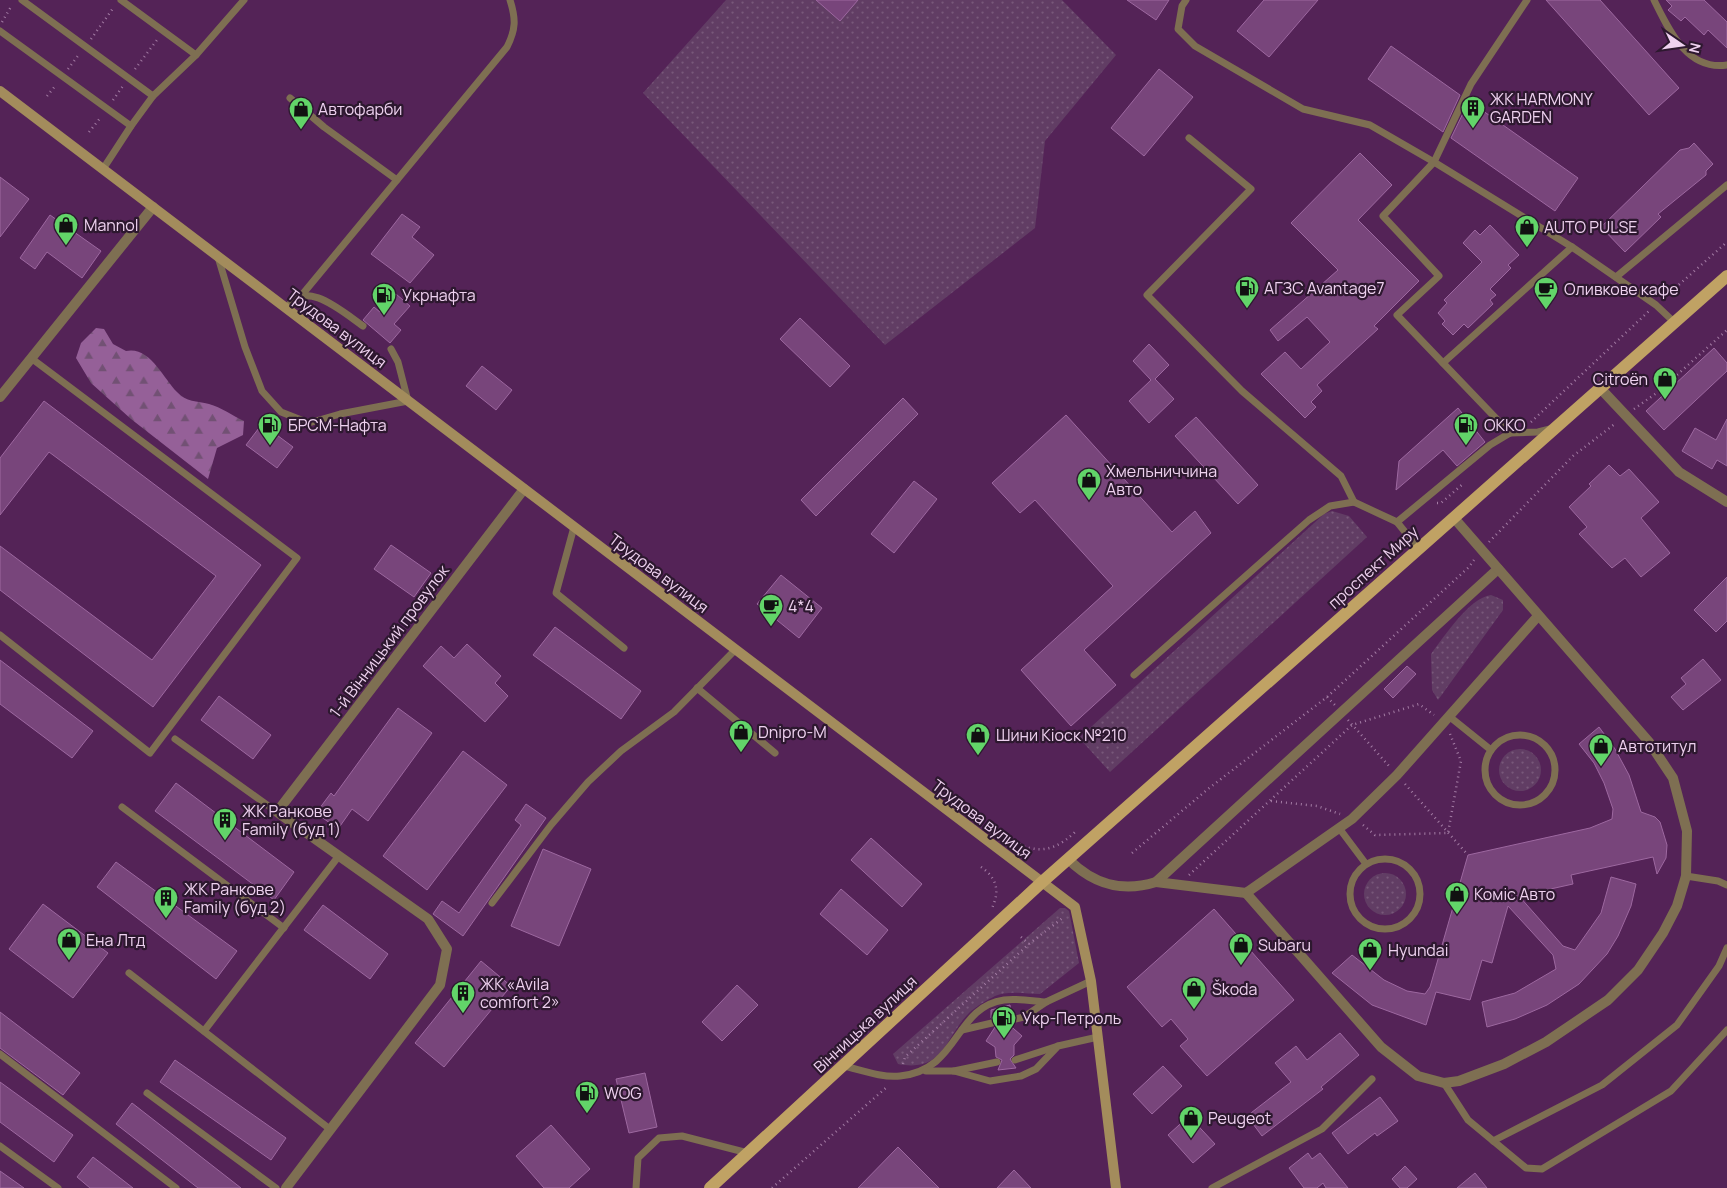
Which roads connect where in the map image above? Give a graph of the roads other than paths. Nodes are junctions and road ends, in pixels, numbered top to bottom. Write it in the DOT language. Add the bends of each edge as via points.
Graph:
graph roads {
  1 [pos="22,0"];
  2 [pos="121,0"];
  3 [pos="244,0"];
  4 [pos="510,0"];
  5 [pos="1186,0"];
  6 [pos="1526,0"];
  7 [pos="1654,0"];
  8 [pos="0,30"];
  9 [pos="196,55"];
  10 [pos="1727,65"];
  11 [pos="0,91"];
  12 [pos="153,96"];
  13 [pos="290,98"];
  14 [pos="131,126"];
  15 [pos="1189,138"];
  16 [pos="1434,162"];
  17 [pos="103,169"];
  18 [pos="398,180"];
  19 [pos="1727,185"];
  20 [pos="153,207"];
  21 [pos="1572,247"];
  22 [pos="218,257"];
  23 [pos="1727,276"];
  24 [pos="1616,277"];
  25 [pos="300,296"];
  26 [pos="287,309"];
  27 [pos="1674,322"];
  28 [pos="363,326"];
  29 [pos="391,350"];
  30 [pos="31,358"];
  31 [pos="1443,362"];
  32 [pos="1600,388"];
  33 [pos="0,397"];
  34 [pos="408,401"];
  35 [pos="1564,420"];
  36 [pos="1513,433"];
  37 [pos="524,489"];
  38 [pos="1354,502"];
  39 [pos="1727,502"];
  40 [pos="1454,518"];
  41 [pos="1397,522"];
  42 [pos="574,527"];
  43 [pos="1418,548"];
  44 [pos="1498,568"];
  45 [pos="1538,616"];
  46 [pos="0,635"];
  47 [pos="624,648"];
  48 [pos="735,650"];
  49 [pos="1134,675"];
  50 [pos="697,688"];
  51 [pos="1448,720"];
  52 [pos="175,739"];
  53 [pos="1491,750"];
  54 [pos="775,753"];
  55 [pos="122,807"];
  56 [pos="277,812"];
  57 [pos="1339,828"];
  58 [pos="338,857"];
  59 [pos="1068,859"];
  60 [pos="1366,864"];
  61 [pos="1686,876"];
  62 [pos="1156,882"];
  63 [pos="1041,883"];
  64 [pos="1727,885"];
  65 [pos="1246,893"];
  66 [pos="492,903"];
  67 [pos="284,928"];
  68 [pos="1727,948"];
  69 [pos="129,974"];
  70 [pos="1091,981"];
  71 [pos="1046,1002"];
  72 [pos="1011,1020"];
  73 [pos="992,1023"];
  74 [pos="962,1030"];
  75 [pos="1727,1030"];
  76 [pos="204,1032"];
  77 [pos="1098,1037"];
  78 [pos="1058,1046"];
  79 [pos="0,1054"];
  80 [pos="1015,1060"];
  81 [pos="997,1062"];
  82 [pos="844,1066"];
  83 [pos="926,1071"];
  84 [pos="954,1071"];
  85 [pos="1372,1079"];
  86 [pos="1444,1082"];
  87 [pos="148,1093"];
  88 [pos="331,1130"];
  89 [pos="1493,1141"];
  90 [pos="0,1146"];
  91 [pos="749,1154"];
  92 [pos="58,1188"];
  93 [pos="176,1188"];
  94 [pos="276,1188"];
  95 [pos="286,1188"];
  96 [pos="636,1188"];
  97 [pos="710,1188"];
  98 [pos="1116,1188"];
  99 [pos="1212,1188"];
  1 -- 12 [label="lane"];
  2 -- 9 [label="lane"];
  3 -- 9 [label="lane"];
  4 -- 18 [label="lane" via="516,17 515,31 507,47"];
  5 -- 16 [label="lane" via="1178,29 1195,46 1303,109 1370,125"];
  6 -- 16 [label="lane" via="1471,84"];
  7 -- 10 [label="lane" via="1680,45 1695,60 1717,66"];
  8 -- 14 [label="lane"];
  9 -- 12 [label="lane"];
  11 -- 17 [label="main road, Трудова вулиця"];
  12 -- 14 [label="lane"];
  13 -- 18 [label="lane"];
  14 -- 17 [label="lane"];
  15 -- 38 [label="lane" via="1252,190 1146,295 1242,391 1341,476"];
  16 -- 21 [label="lane"];
  16 -- 31 [label="lane" via="1383,216 1438,276 1397,315"];
  17 -- 20 [label="main road, Трудова вулиця"];
  18 -- 25 [label="lane"];
  19 -- 24 [label="lane"];
  20 -- 22 [label="main road, Трудова вулиця"];
  20 -- 30 [label="street"];
  21 -- 24 [label="lane"];
  21 -- 31 [label="lane"];
  22 -- 26 [label="main road, Трудова вулиця"];
  22 -- 34 [label="lane" via="262,391 281,412 309,423"];
  23 -- 27 [label="main road, проспект Миру"];
  24 -- 27 [label="lane"];
  25 -- 26 [label="lane" via="291,300"];
  25 -- 28 [label="lane" via="319,296"];
  26 -- 34 [label="main road, Трудова вулиця"];
  27 -- 32 [label="main road, проспект Миру"];
  29 -- 34 [label="lane" via="398,362"];
  30 -- 33 [label="street"];
  30 -- 46 [label="lane" via="297,558 150,753"];
  31 -- 36 [label="lane"];
  32 -- 35 [label="main road, проспект Миру"];
  32 -- 39 [label="street" via="1679,472"];
  34 -- 37 [label="main road, Трудова вулиця"];
  35 -- 36 [label="lane" via="1551,429"];
  35 -- 40 [label="main road, проспект Миру"];
  36 -- 41 [label="lane" via="1490,445"];
  37 -- 42 [label="main road, Трудова вулиця"];
  37 -- 56 [label="street, 1-й Вінницький провулок"];
  38 -- 41 [label="lane"];
  38 -- 49 [label="lane" via="1330,506 1309,520"];
  40 -- 43 [label="main road, проспект Миру"];
  40 -- 44 [label="street"];
  41 -- 43 [label="lane"];
  42 -- 47 [label="lane" via="556,593"];
  42 -- 48 [label="main road, Трудова вулиця"];
  43 -- 59 [label="main road, проспект Миру"];
  44 -- 45 [label="street"];
  44 -- 62 [label="street"];
  45 -- 51 [label="street"];
  45 -- 61 [label="street" via="1648,742 1672,778 1687,831"];
  48 -- 50 [label="lane"];
  48 -- 63 [label="main road, Трудова вулиця"];
  50 -- 54 [label="lane"];
  50 -- 66 [label="lane" via="674,712 621,750 588,782 551,824"];
  51 -- 53 [label="lane"];
  51 -- 57 [label="street" via="1397,776"];
  52 -- 56 [label="lane"];
  53 -- 53 [label="lane" via="1501,740 1514,735 1528,735 1540,740 1556,763 1556,778 1550,790 1527,806 1500,800 1490,790 1485,777"];
  55 -- 67 [label="lane"];
  56 -- 58 [label="street"];
  57 -- 60 [label="lane"];
  57 -- 65 [label="street"];
  58 -- 67 [label="lane"];
  58 -- 88 [label="street" via="428,919 446,949 440,986"];
  59 -- 62 [label="street" via="1083,873 1112,886 1144,886"];
  59 -- 63 [label="main road, проспект Миру"];
  60 -- 60 [label="lane" via="1381,858 1396,860 1410,868 1419,882 1421,898 1416,912 1405,924 1390,930 1374,928 1360,920 1351,906 1350,890 1355,875"];
  61 -- 64 [label="lane"];
  61 -- 86 [label="street" via="1678,906 1663,934 1638,970 1608,1000 1546,1042 1504,1064 1459,1081"];
  62 -- 65 [label="street"];
  63 -- 70 [label="main road, Трудова вулиця" via="1075,907"];
  63 -- 82 [label="main road, Вінницька вулиця"];
  65 -- 86 [label="street" via="1381,1047 1418,1076"];
  67 -- 76 [label="lane"];
  68 -- 89 [label="lane" via="1719,966 1677,1025 1602,1085"];
  69 -- 76 [label="lane"];
  70 -- 71 [label="lane"];
  70 -- 77 [label="main road, Трудова вулиця"];
  71 -- 72 [label="lane" via="1024,1018"];
  71 -- 74 [label="lane" via="1004,1000 980,1009"];
  73 -- 74 [label="lane"];
  74 -- 83 [label="lane" via="942,1059"];
  75 -- 89 [label="lane" via="1670,1091 1542,1169 1526,1168"];
  76 -- 88 [label="lane"];
  77 -- 78 [label="lane"];
  77 -- 98 [label="main road, Трудова вулиця"];
  78 -- 80 [label="lane"];
  78 -- 84 [label="lane" via="1036,1069 1021,1076 990,1081"];
  79 -- 93 [label="lane"];
  81 -- 84 [label="lane"];
  82 -- 83 [label="lane" via="899,1076"];
  82 -- 91 [label="main road, Вінницька вулиця"];
  83 -- 84 [label="lane"];
  85 -- 99 [label="lane" via="1322,1129"];
  86 -- 89 [label="lane" via="1468,1120"];
  87 -- 94 [label="lane"];
  88 -- 95 [label="street"];
  90 -- 92 [label="lane"];
  91 -- 96 [label="lane" via="682,1136 658,1138 638,1158"];
  91 -- 97 [label="main road, Вінницька вулиця"];
}
